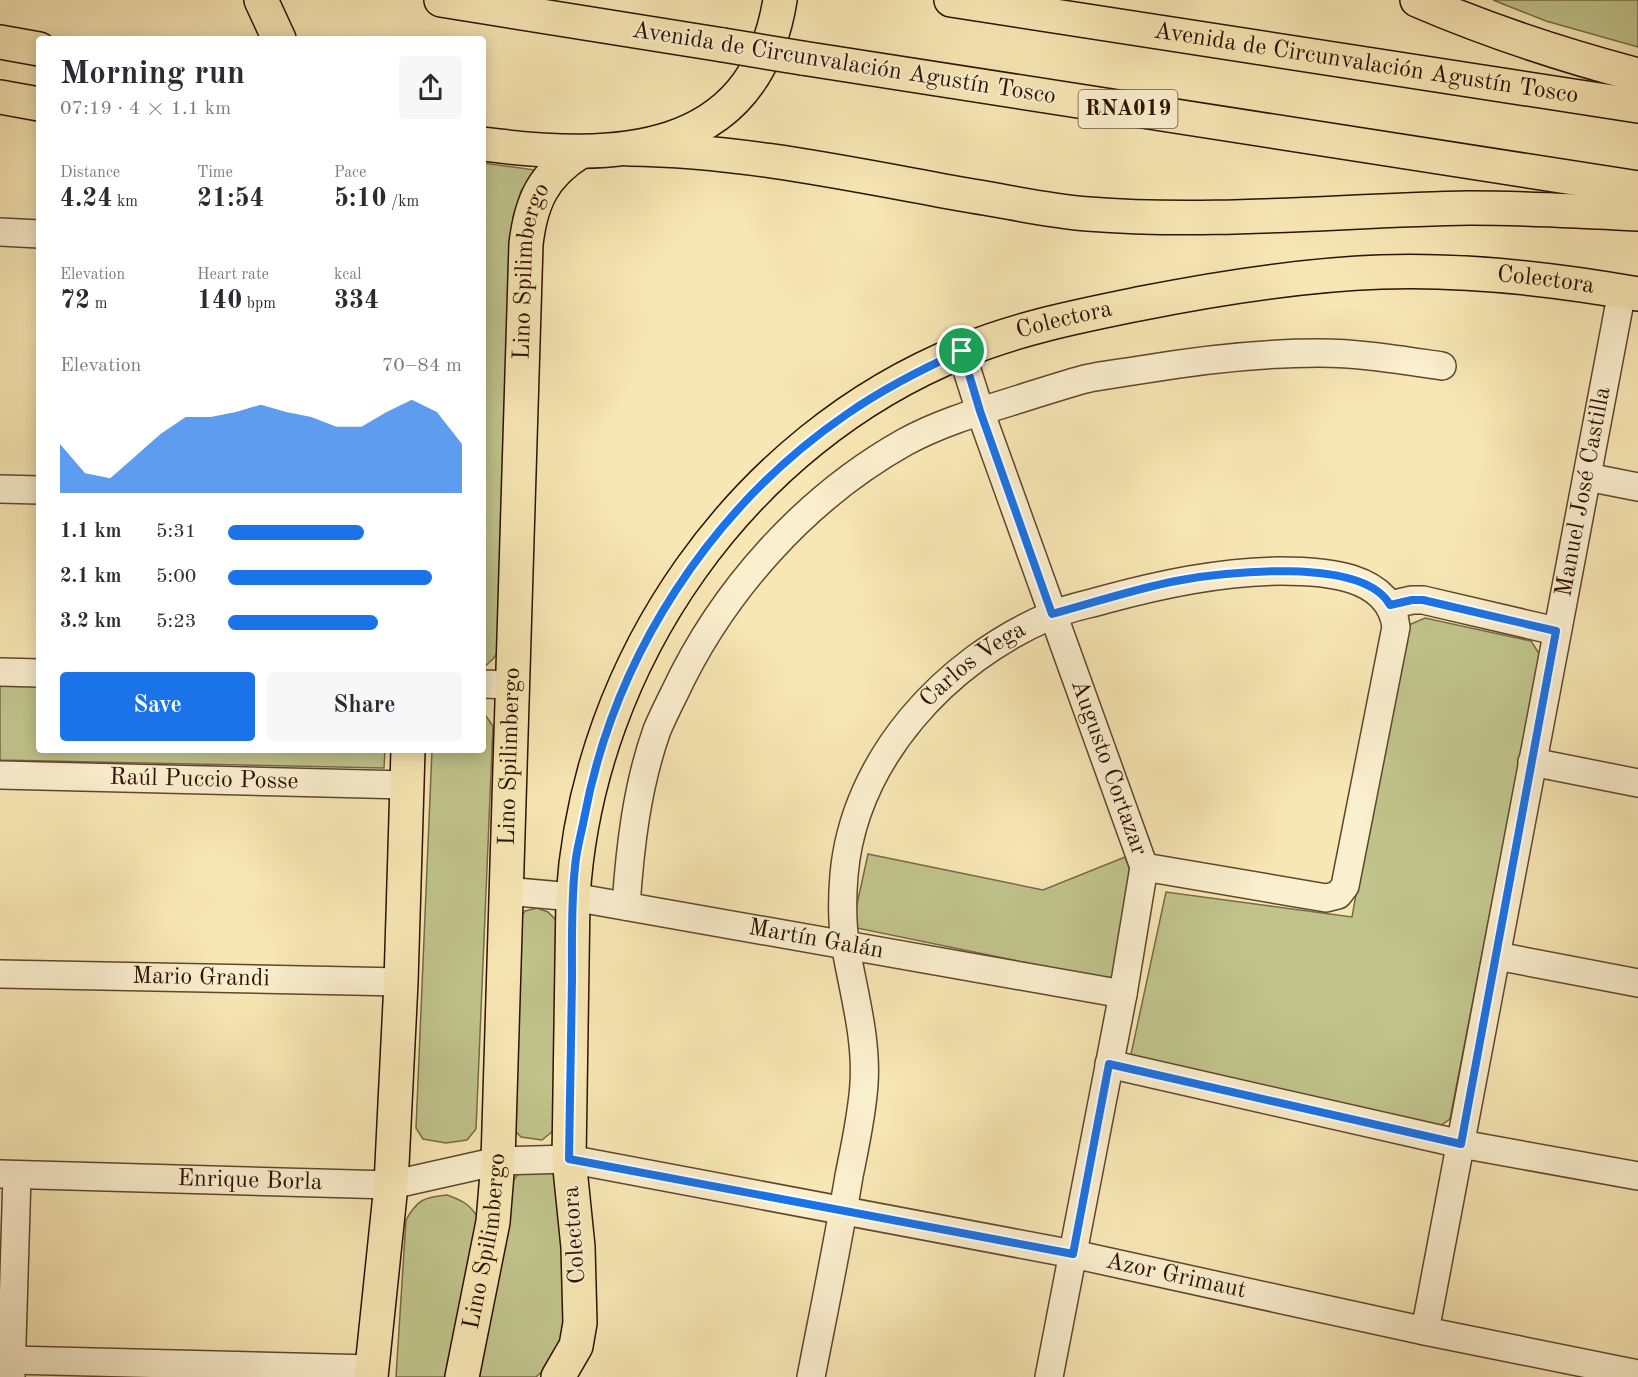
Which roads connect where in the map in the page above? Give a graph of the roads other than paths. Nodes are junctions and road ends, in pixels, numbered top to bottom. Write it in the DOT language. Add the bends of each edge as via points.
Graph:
graph roads {
  1 [pos="261,0"];
  2 [pos="441,0"];
  3 [pos="780,0"];
  4 [pos="951,0"];
  5 [pos="1417,0"];
  6 [pos="278,36"];
  7 [pos="0,42"];
  8 [pos="36,48"];
  9 [pos="1638,75"];
  10 [pos="0,97"];
  11 [pos="36,103"];
  12 [pos="1638,106"];
  13 [pos="486,144"];
  14 [pos="629,149"];
  15 [pos="580,152"];
  16 [pos="1638,188"];
  17 [pos="1638,214"];
  18 [pos="0,232"];
  19 [pos="36,234"];
  20 [pos="1630,292"];
  21 [pos="962,351"];
  22 [pos="1442,366"];
  23 [pos="980,411"];
  24 [pos="1587,477"];
  25 [pos="1638,486"];
  26 [pos="0,489"];
  27 [pos="36,490"];
  28 [pos="1390,605"];
  29 [pos="1052,614"];
  30 [pos="1556,631"];
  31 [pos="0,672"];
  32 [pos="36,673"];
  33 [pos="498,685"];
  34 [pos="408,753"];
  35 [pos="1532,762"];
  36 [pos="0,775"];
  37 [pos="1638,783"];
  38 [pos="407,785"];
  39 [pos="1144,867"];
  40 [pos="506,891"];
  41 [pos="573,897"];
  42 [pos="626,906"];
  43 [pos="845,946"];
  44 [pos="1497,956"];
  45 [pos="0,974"];
  46 [pos="401,982"];
  47 [pos="1638,982"];
  48 [pos="1124,994"];
  49 [pos="1109,1064"];
  50 [pos="1461,1144"];
  51 [pos="569,1159"];
  52 [pos="498,1161"];
  53 [pos="8,1175"];
  54 [pos="1638,1176"];
  55 [pos="391,1185"];
  56 [pos="843,1210"];
  57 [pos="1073,1254"];
  58 [pos="1425,1331"];
  59 [pos="12,1368"];
  60 [pos="371,1373"];
  61 [pos="1638,1374"];
  62 [pos="462,1377"];
  63 [pos="558,1377"];
  64 [pos="811,1377"];
  65 [pos="1049,1377"];
  1 -- 6 [label="main road"];
  2 -- 16 [label="main road, Avenida de Circunvalación Agustín Tosco / RNA019, bridge"];
  3 -- 14 [label="main road" via="762,62 731,103 693,129"];
  4 -- 12 [label="main road, Avenida de Circunvalación Agustín Tosco"];
  5 -- 9 [label="main road" via="1490,30"];
  7 -- 8 [label="main road"];
  10 -- 11 [label="main road"];
  13 -- 15 [label="main road"];
  14 -- 15 [label="main road"];
  14 -- 17 [label="main road" via="734,156 1049,210 1107,216 1243,216 1468,208"];
  15 -- 33 [label="main road, Lino Spilimbergo" via="548,180 532,207 529,222"];
  18 -- 19 [label="street"];
  20 -- 21 [label="main road, Colectora" via="1516,276 1448,272 1314,277 1250,284 1102,311 1013,333"];
  20 -- 24 [label="street, Manuel José Castilla"];
  21 -- 23 [label="street, Augusto Cortazar"];
  21 -- 41 [label="main road, Colectora" via="881,392 811,442 748,499 696,560 657,621 609,720 588,794"];
  22 -- 23 [label="street" via="1320,353 1176,364 1088,379"];
  23 -- 29 [label="street, Augusto Cortazar"];
  23 -- 42 [label="street" via="914,437 864,467 791,530 729,600 685,670 657,729 641,788 629,858"];
  24 -- 25 [label="street"];
  24 -- 30 [label="street, Manuel José Castilla"];
  26 -- 27 [label="street"];
  28 -- 29 [label="street, Carlos Vega" via="1372,587 1301,571 1200,577"];
  28 -- 30 [label="street" via="1423,600"];
  28 -- 39 [label="street" via="1396,627 1345,886 1338,895 1326,898"];
  29 -- 39 [label="street, Augusto Cortazar"];
  29 -- 43 [label="street, Carlos Vega" via="1005,639 945,682 895,741 869,784 854,822 844,873"];
  30 -- 35 [label="street, Manuel José Castilla"];
  31 -- 32 [label="street"];
  33 -- 40 [label="main road, Lino Spilimbergo"];
  34 -- 38 [label="main road"];
  35 -- 37 [label="street"];
  35 -- 44 [label="street, Manuel José Castilla"];
  36 -- 38 [label="street, Raúl Puccio Posse"];
  38 -- 46 [label="main road"];
  39 -- 48 [label="street, Augusto Cortazar"];
  40 -- 41 [label="street, Martín Galán"];
  40 -- 52 [label="main road, Lino Spilimbergo"];
  41 -- 42 [label="street, Martín Galán"];
  41 -- 51 [label="main road, Colectora"];
  42 -- 43 [label="street, Martín Galán"];
  43 -- 48 [label="street, Martín Galán"];
  43 -- 56 [label="street, Carlos Vega" via="859,1014 864,1083"];
  44 -- 47 [label="street"];
  44 -- 50 [label="street, Manuel José Castilla"];
  45 -- 46 [label="street, Mario Grandi"];
  46 -- 55 [label="main road"];
  48 -- 49 [label="street, Augusto Cortazar"];
  49 -- 50 [label="street"];
  49 -- 57 [label="street, Augusto Cortazar"];
  50 -- 54 [label="street"];
  50 -- 58 [label="street, Manuel José Castilla"];
  51 -- 52 [label="street, Azor Grimaut"];
  51 -- 56 [label="street, Azor Grimaut"];
  51 -- 63 [label="main road, Colectora" via="578,1247 580,1323 576,1346"];
  52 -- 55 [label="street, Enrique Borla"];
  52 -- 62 [label="main road, Lino Spilimbergo" via="493,1222"];
  53 -- 55 [label="street, Enrique Borla"];
  53 -- 59 [label="street"];
  55 -- 60 [label="main road"];
  56 -- 57 [label="street, Azor Grimaut"];
  56 -- 64 [label="street, Carlos Vega"];
  57 -- 58 [label="street, Azor Grimaut"];
  57 -- 65 [label="street, Augusto Cortazar"];
  58 -- 61 [label="street, Azor Grimaut"];
  59 -- 60 [label="street"];
}
